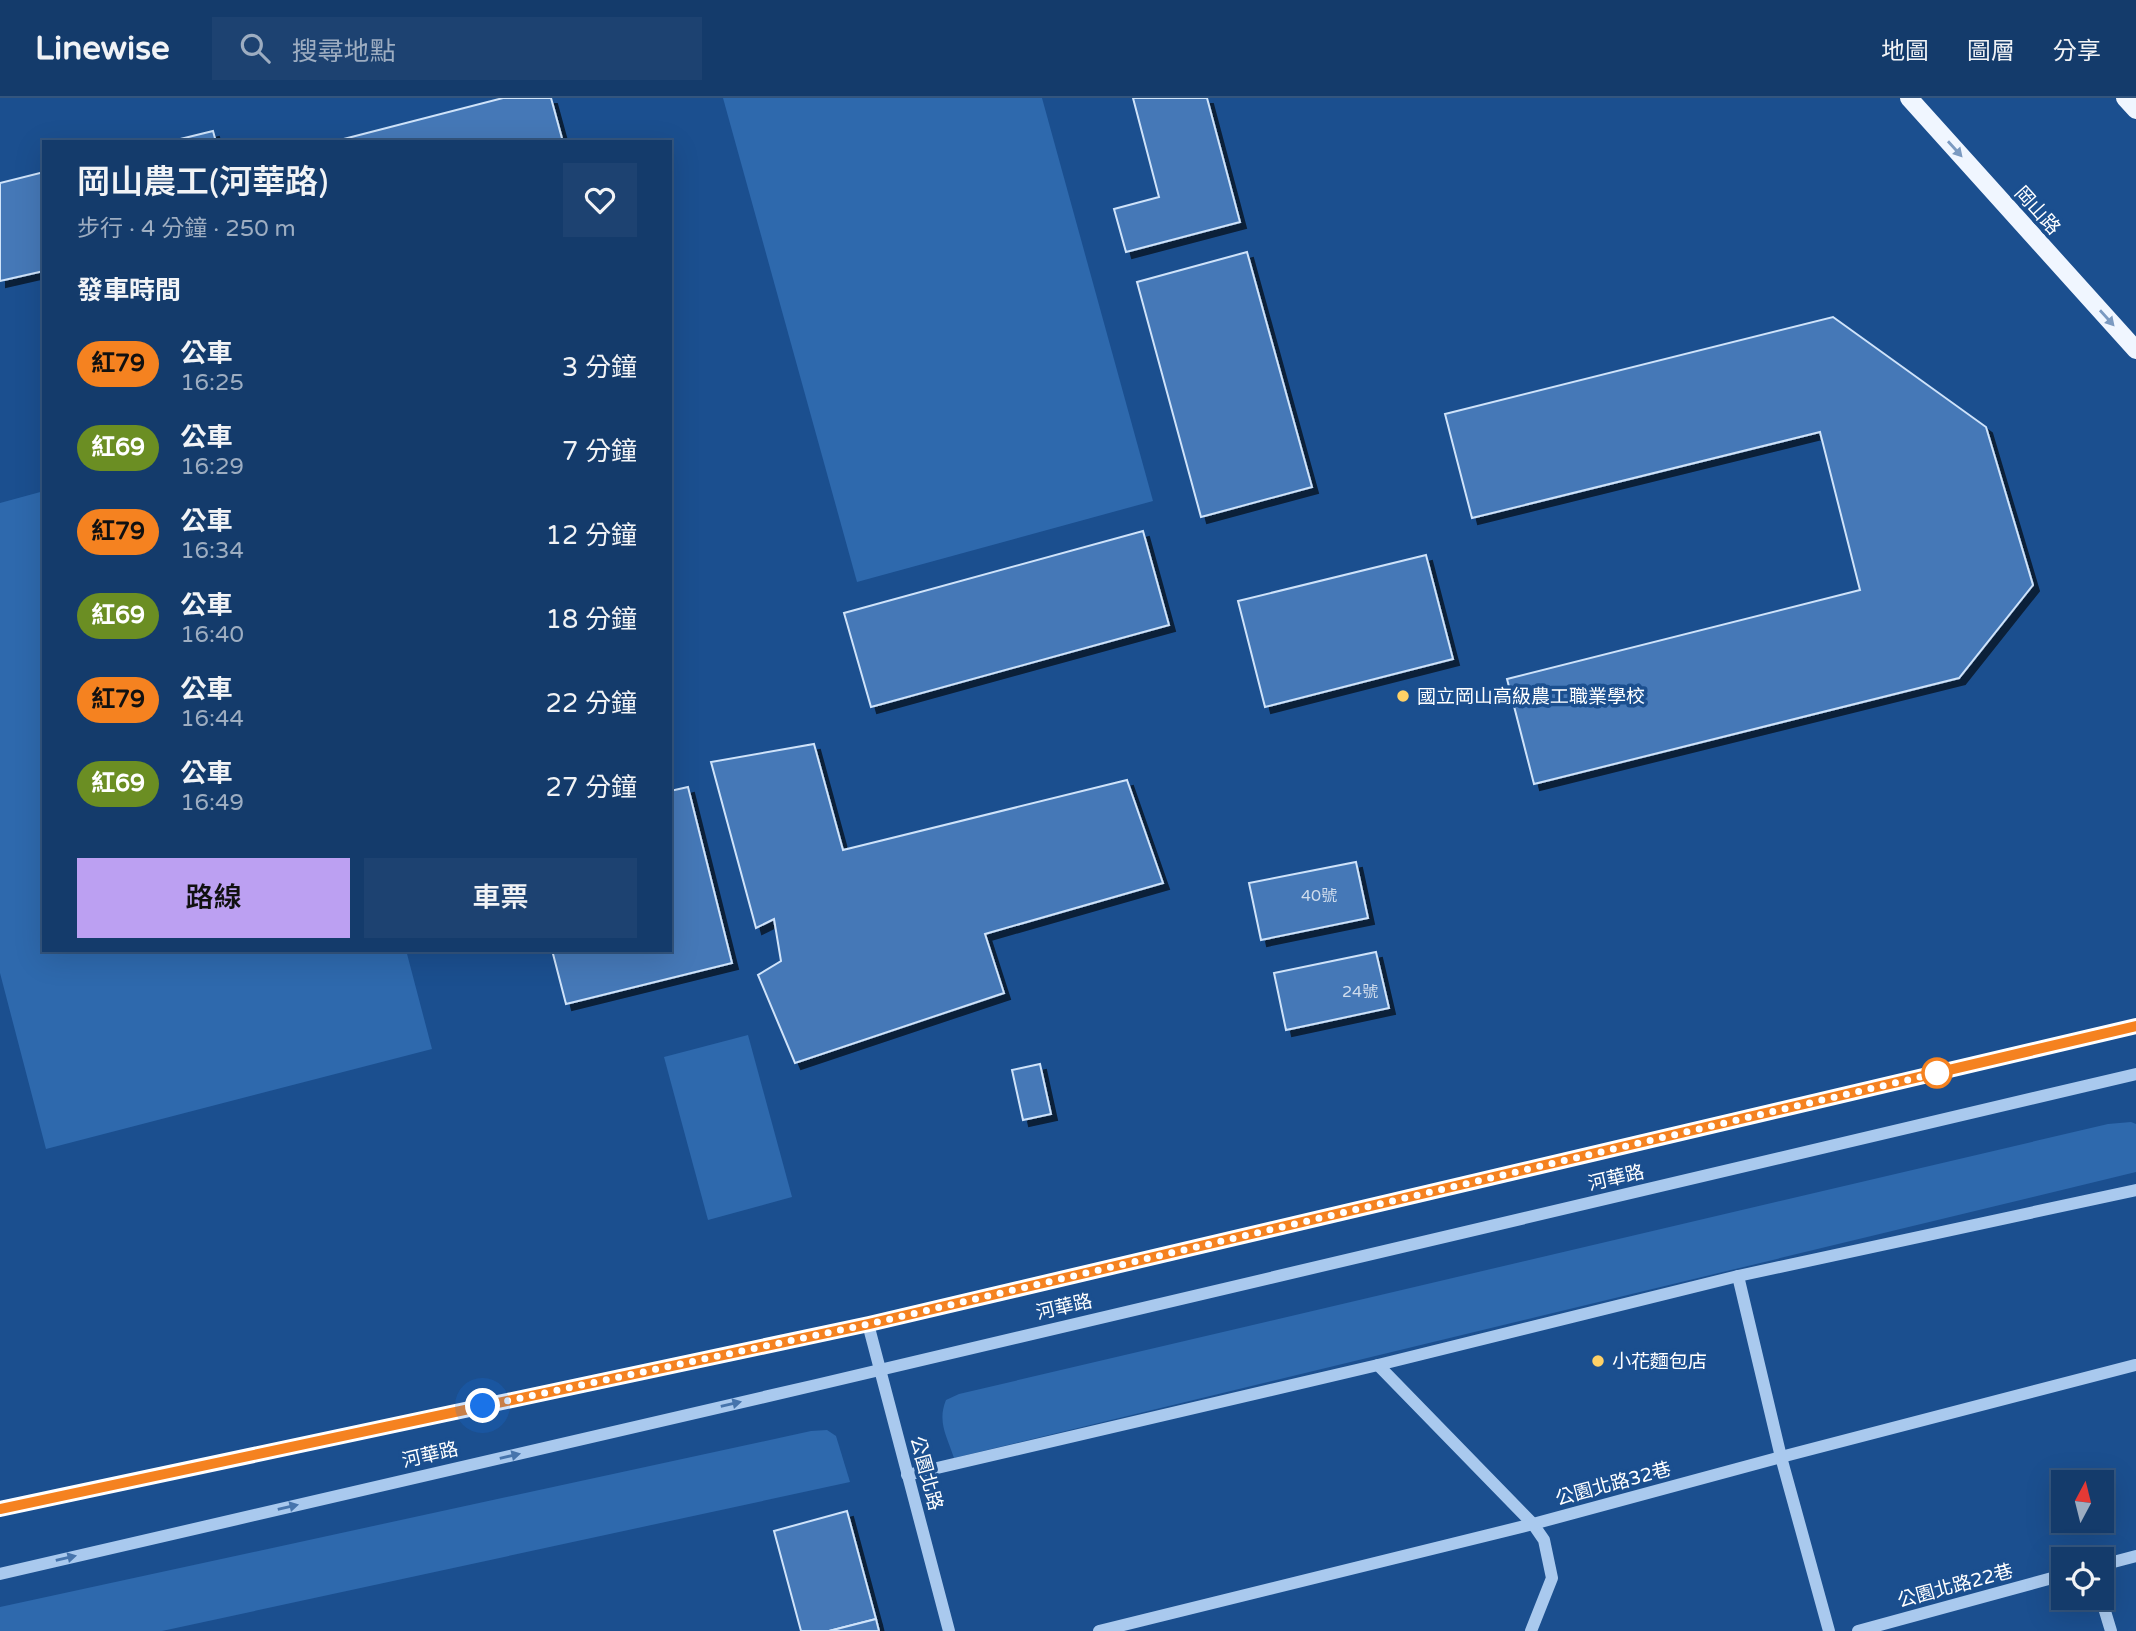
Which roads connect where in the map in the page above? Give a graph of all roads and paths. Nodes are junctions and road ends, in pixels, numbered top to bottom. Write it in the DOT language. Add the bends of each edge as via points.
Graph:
graph roads {
  1 [pos="1909,98"];
  2 [pos="2125,98"];
  3 [pos="2136,110"];
  4 [pos="2136,350"];
  5 [pos="2136,1026"];
  6 [pos="2136,1074"];
  7 [pos="2136,1190"];
  8 [pos="1738,1276"];
  9 [pos="869,1324"];
  10 [pos="1378,1365"];
  11 [pos="2135,1365"];
  12 [pos="880,1370"];
  13 [pos="1781,1457"];
  14 [pos="907,1475"];
  15 [pos="0,1509"];
  16 [pos="1534,1524"];
  17 [pos="2136,1556"];
  18 [pos="2114,1562"];
  19 [pos="0,1574"];
  20 [pos="2051,1579"];
  21 [pos="2105,1610"];
  22 [pos="949,1631"];
  23 [pos="1099,1631"];
  24 [pos="1531,1631"];
  25 [pos="1829,1631"];
  26 [pos="1858,1631"];
  27 [pos="2111,1631"];
  1 -- 4 [label="main road, 岡山路, one-way"];
  2 -- 3 [label="main road"];
  5 -- 9 [label="street, 河華路"];
  6 -- 12 [label="street, 河華路"];
  7 -- 8 [label="street"];
  8 -- 10 [label="street"];
  8 -- 13 [label="street"];
  9 -- 12 [label="street, 公園北路"];
  9 -- 15 [label="street, 河華路"];
  10 -- 14 [label="street"];
  10 -- 16 [label="street"];
  11 -- 13 [label="street, 公園北路32巷"];
  12 -- 14 [label="street, 公園北路"];
  19 -- 12 [label="street, 河華路, one-way"];
  13 -- 16 [label="street, 公園北路32巷"];
  13 -- 25 [label="street"];
  14 -- 22 [label="street, 公園北路"];
  16 -- 23 [label="street, 公園北路32巷"];
  16 -- 24 [label="street" via="1544,1540 1552,1578"];
  17 -- 18 [label="street"];
  20 -- 26 [label="street, 公園北路22巷"];
  21 -- 27 [label="street"];
}
